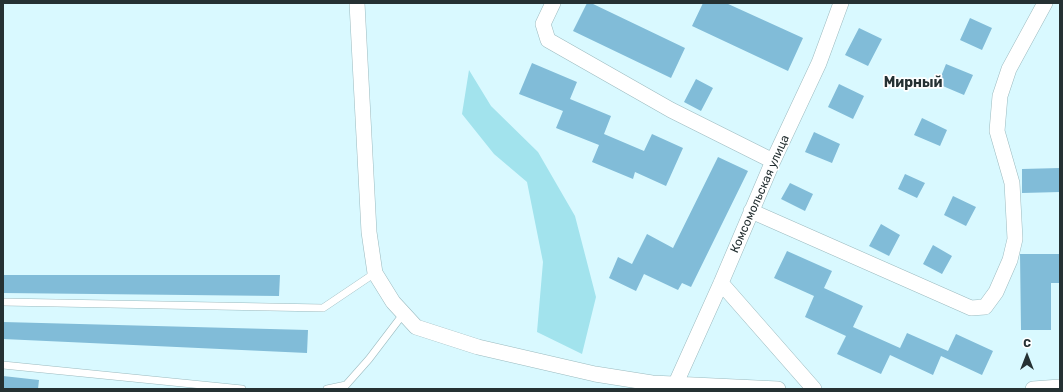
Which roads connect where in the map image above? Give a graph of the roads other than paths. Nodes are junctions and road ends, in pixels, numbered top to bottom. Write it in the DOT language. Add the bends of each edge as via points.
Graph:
graph roads {
  1 [pos="357,3"];
  2 [pos="553,3"];
  3 [pos="841,3"];
  4 [pos="1045,3"];
  5 [pos="773,161"];
  6 [pos="751,211"];
  7 [pos="375,273"];
  8 [pos="721,284"];
  9 [pos="3,302"];
  10 [pos="404,313"];
  11 [pos="3,365"];
  12 [pos="676,383"];
  13 [pos="1060,388"];
  14 [pos="242,389"];
  15 [pos="327,389"];
  16 [pos="778,389"];
  17 [pos="814,389"];
  18 [pos="1033,389"];
  1 -- 7 [label="street" via="368,232"];
  2 -- 5 [label="street" via="543,24 548,40 671,110"];
  3 -- 5 [label="street, Комсомольская улица" via="819,63"];
  4 -- 6 [label="street" via="1009,69 1000,96 997,131 1012,183 1015,239 1002,280 985,307 971,308"];
  5 -- 6 [label="street, Комсомольская улица"];
  6 -- 8 [label="street, Комсомольская улица"];
  7 -- 9 [label="lane" via="323,308"];
  7 -- 10 [label="street" via="393,302"];
  8 -- 12 [label="street, Комсомольская улица"];
  8 -- 17 [label="street"];
  10 -- 12 [label="street" via="416,327 478,347 595,374 652,383"];
  10 -- 15 [label="lane" via="346,385"];
  11 -- 14 [label="lane"];
  12 -- 16 [label="street"];
  13 -- 18 [label="street"];
}
